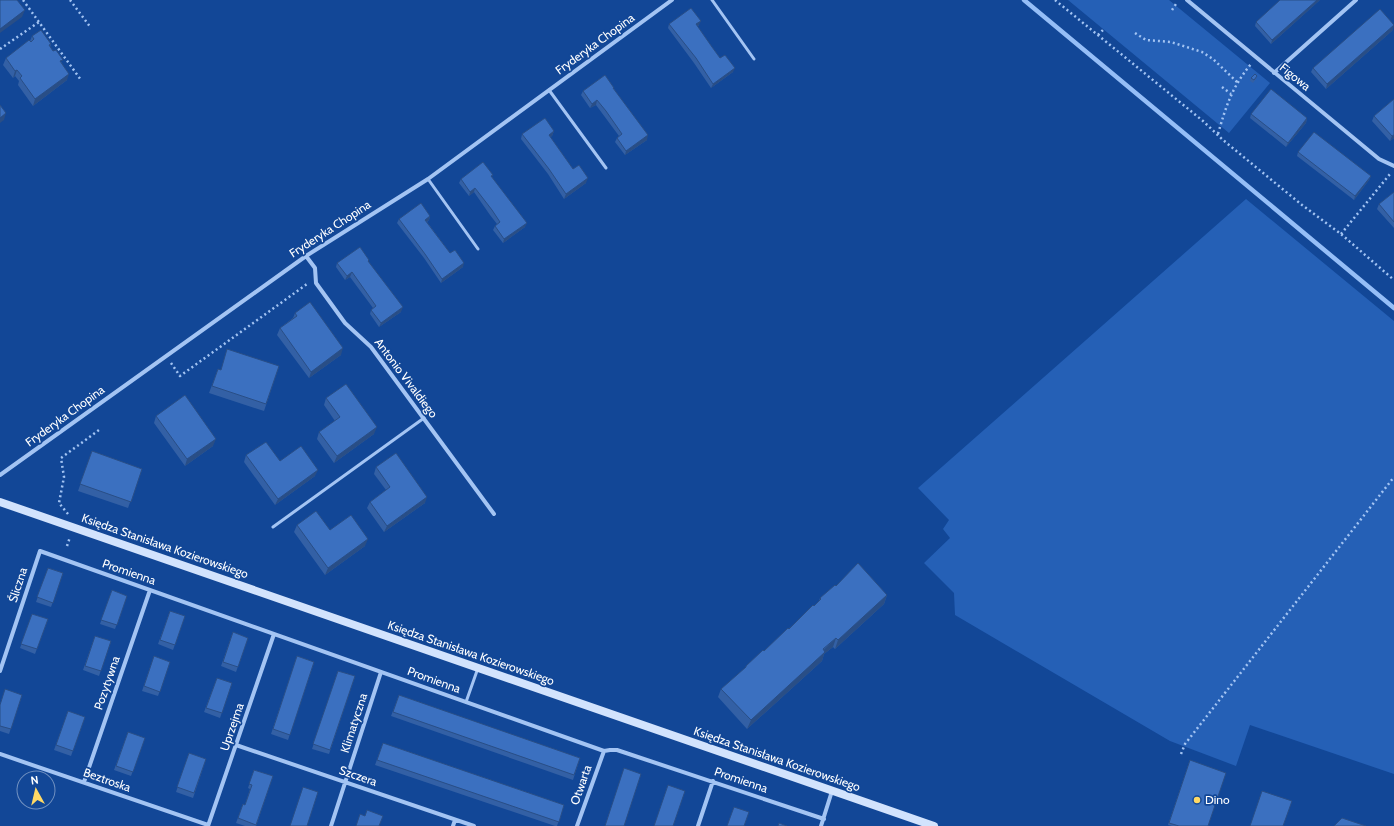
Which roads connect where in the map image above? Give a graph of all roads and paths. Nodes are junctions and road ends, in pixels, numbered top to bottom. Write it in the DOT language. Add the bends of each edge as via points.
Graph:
graph roads {
  1 [pos="23,0"];
  2 [pos="70,0"];
  3 [pos="672,0"];
  4 [pos="712,0"];
  5 [pos="1055,0"];
  6 [pos="1187,0"];
  7 [pos="1356,0"];
  8 [pos="1176,4"];
  9 [pos="1172,10"];
  10 [pos="38,22"];
  11 [pos="90,28"];
  12 [pos="1103,30"];
  13 [pos="1135,33"];
  14 [pos="1098,35"];
  15 [pos="0,49"];
  16 [pos="1256,58"];
  17 [pos="754,59"];
  18 [pos="1274,73"];
  19 [pos="81,80"];
  20 [pos="1237,82"];
  21 [pos="1222,87"];
  22 [pos="549,90"];
  23 [pos="1226,90"];
  24 [pos="1223,94"];
  25 [pos="1231,94"];
  26 [pos="1218,135"];
  27 [pos="1394,166"];
  28 [pos="606,168"];
  29 [pos="1394,170"];
  30 [pos="428,179"];
  31 [pos="1341,234"];
  32 [pos="478,249"];
  33 [pos="306,256"];
  34 [pos="316,277"];
  35 [pos="1394,280"];
  36 [pos="166,356"];
  37 [pos="424,418"];
  38 [pos="100,430"];
  39 [pos="0,475"];
  40 [pos="1394,477"];
  41 [pos="0,502"];
  42 [pos="494,514"];
  43 [pos="70,516"];
  44 [pos="273,527"];
  45 [pos="40,552"];
  46 [pos="150,590"];
  47 [pos="274,634"];
  48 [pos="478,668"];
  49 [pos="0,671"];
  50 [pos="381,672"];
  51 [pos="466,702"];
  52 [pos="236,745"];
  53 [pos="604,751"];
  54 [pos="0,754"];
  55 [pos="1181,754"];
  56 [pos="713,781"];
  57 [pos="84,782"];
  58 [pos="345,782"];
  59 [pos="832,791"];
  60 [pos="824,819"];
  61 [pos="454,820"];
  62 [pos="208,826"];
  63 [pos="331,826"];
  64 [pos="453,826"];
  65 [pos="474,826"];
  66 [pos="577,826"];
  67 [pos="698,826"];
  68 [pos="822,826"];
  69 [pos="934,826"];
  1 -- 10 [label="path"];
  2 -- 11 [label="path"];
  3 -- 22 [label="street, Fryderyka Chopina"];
  4 -- 17 [label="lane"];
  5 -- 14 [label="path"];
  6 -- 16 [label="street, Figowa"];
  7 -- 18 [label="street"];
  8 -- 9 [label="path"];
  10 -- 15 [label="path"];
  10 -- 19 [label="path"];
  12 -- 14 [label="path"];
  13 -- 20 [label="path" via="1146,40 1171,42 1202,52 1213,58"];
  14 -- 26 [label="path"];
  16 -- 18 [label="street, Figowa"];
  16 -- 20 [label="path"];
  18 -- 27 [label="street, Figowa" via="1380,159"];
  20 -- 25 [label="path"];
  21 -- 23 [label="path"];
  22 -- 28 [label="lane"];
  22 -- 30 [label="street, Fryderyka Chopina"];
  23 -- 24 [label="path"];
  23 -- 25 [label="path"];
  25 -- 26 [label="path"];
  26 -- 31 [label="path"];
  29 -- 31 [label="path"];
  30 -- 32 [label="lane"];
  30 -- 33 [label="street, Fryderyka Chopina"];
  31 -- 35 [label="path"];
  33 -- 34 [label="street, Antonio Vivaldiego" via="315,268"];
  33 -- 36 [label="street, Fryderyka Chopina"];
  34 -- 36 [label="path" via="180,376"];
  34 -- 37 [label="street, Antonio Vivaldiego" via="316,283 345,323 371,347"];
  36 -- 39 [label="street, Fryderyka Chopina"];
  37 -- 42 [label="street, Antonio Vivaldiego"];
  37 -- 44 [label="lane"];
  38 -- 43 [label="path" via="61,458 64,477 59,504"];
  40 -- 55 [label="path" via="1185,744"];
  41 -- 48 [label="street, Księdza Stanisława Kozierowskiego"];
  45 -- 46 [label="street, Promienna"];
  45 -- 49 [label="street, Śliczna"];
  46 -- 47 [label="street, Promienna"];
  46 -- 57 [label="street, Pozytywna"];
  47 -- 50 [label="street, Promienna"];
  47 -- 52 [label="street, Uprzejma"];
  48 -- 51 [label="lane"];
  48 -- 59 [label="street, Księdza Stanisława Kozierowskiego"];
  50 -- 51 [label="street, Promienna"];
  50 -- 58 [label="street, Klimatyczna"];
  51 -- 53 [label="street, Promienna"];
  52 -- 58 [label="street, Szczera"];
  52 -- 62 [label="street, Uprzejma"];
  53 -- 56 [label="street, Promienna" via="617,750"];
  53 -- 66 [label="street, Otwarta"];
  54 -- 57 [label="street, Beztroska"];
  56 -- 60 [label="street, Promienna"];
  56 -- 67 [label="street"];
  57 -- 62 [label="street, Beztroska"];
  58 -- 61 [label="street, Szczera"];
  58 -- 63 [label="street, Klimatyczna"];
  59 -- 60 [label="street"];
  59 -- 69 [label="street, Księdza Stanisława Kozierowskiego"];
  60 -- 68 [label="street"];
  61 -- 64 [label="street"];
  61 -- 65 [label="street, Szczera"];
}
